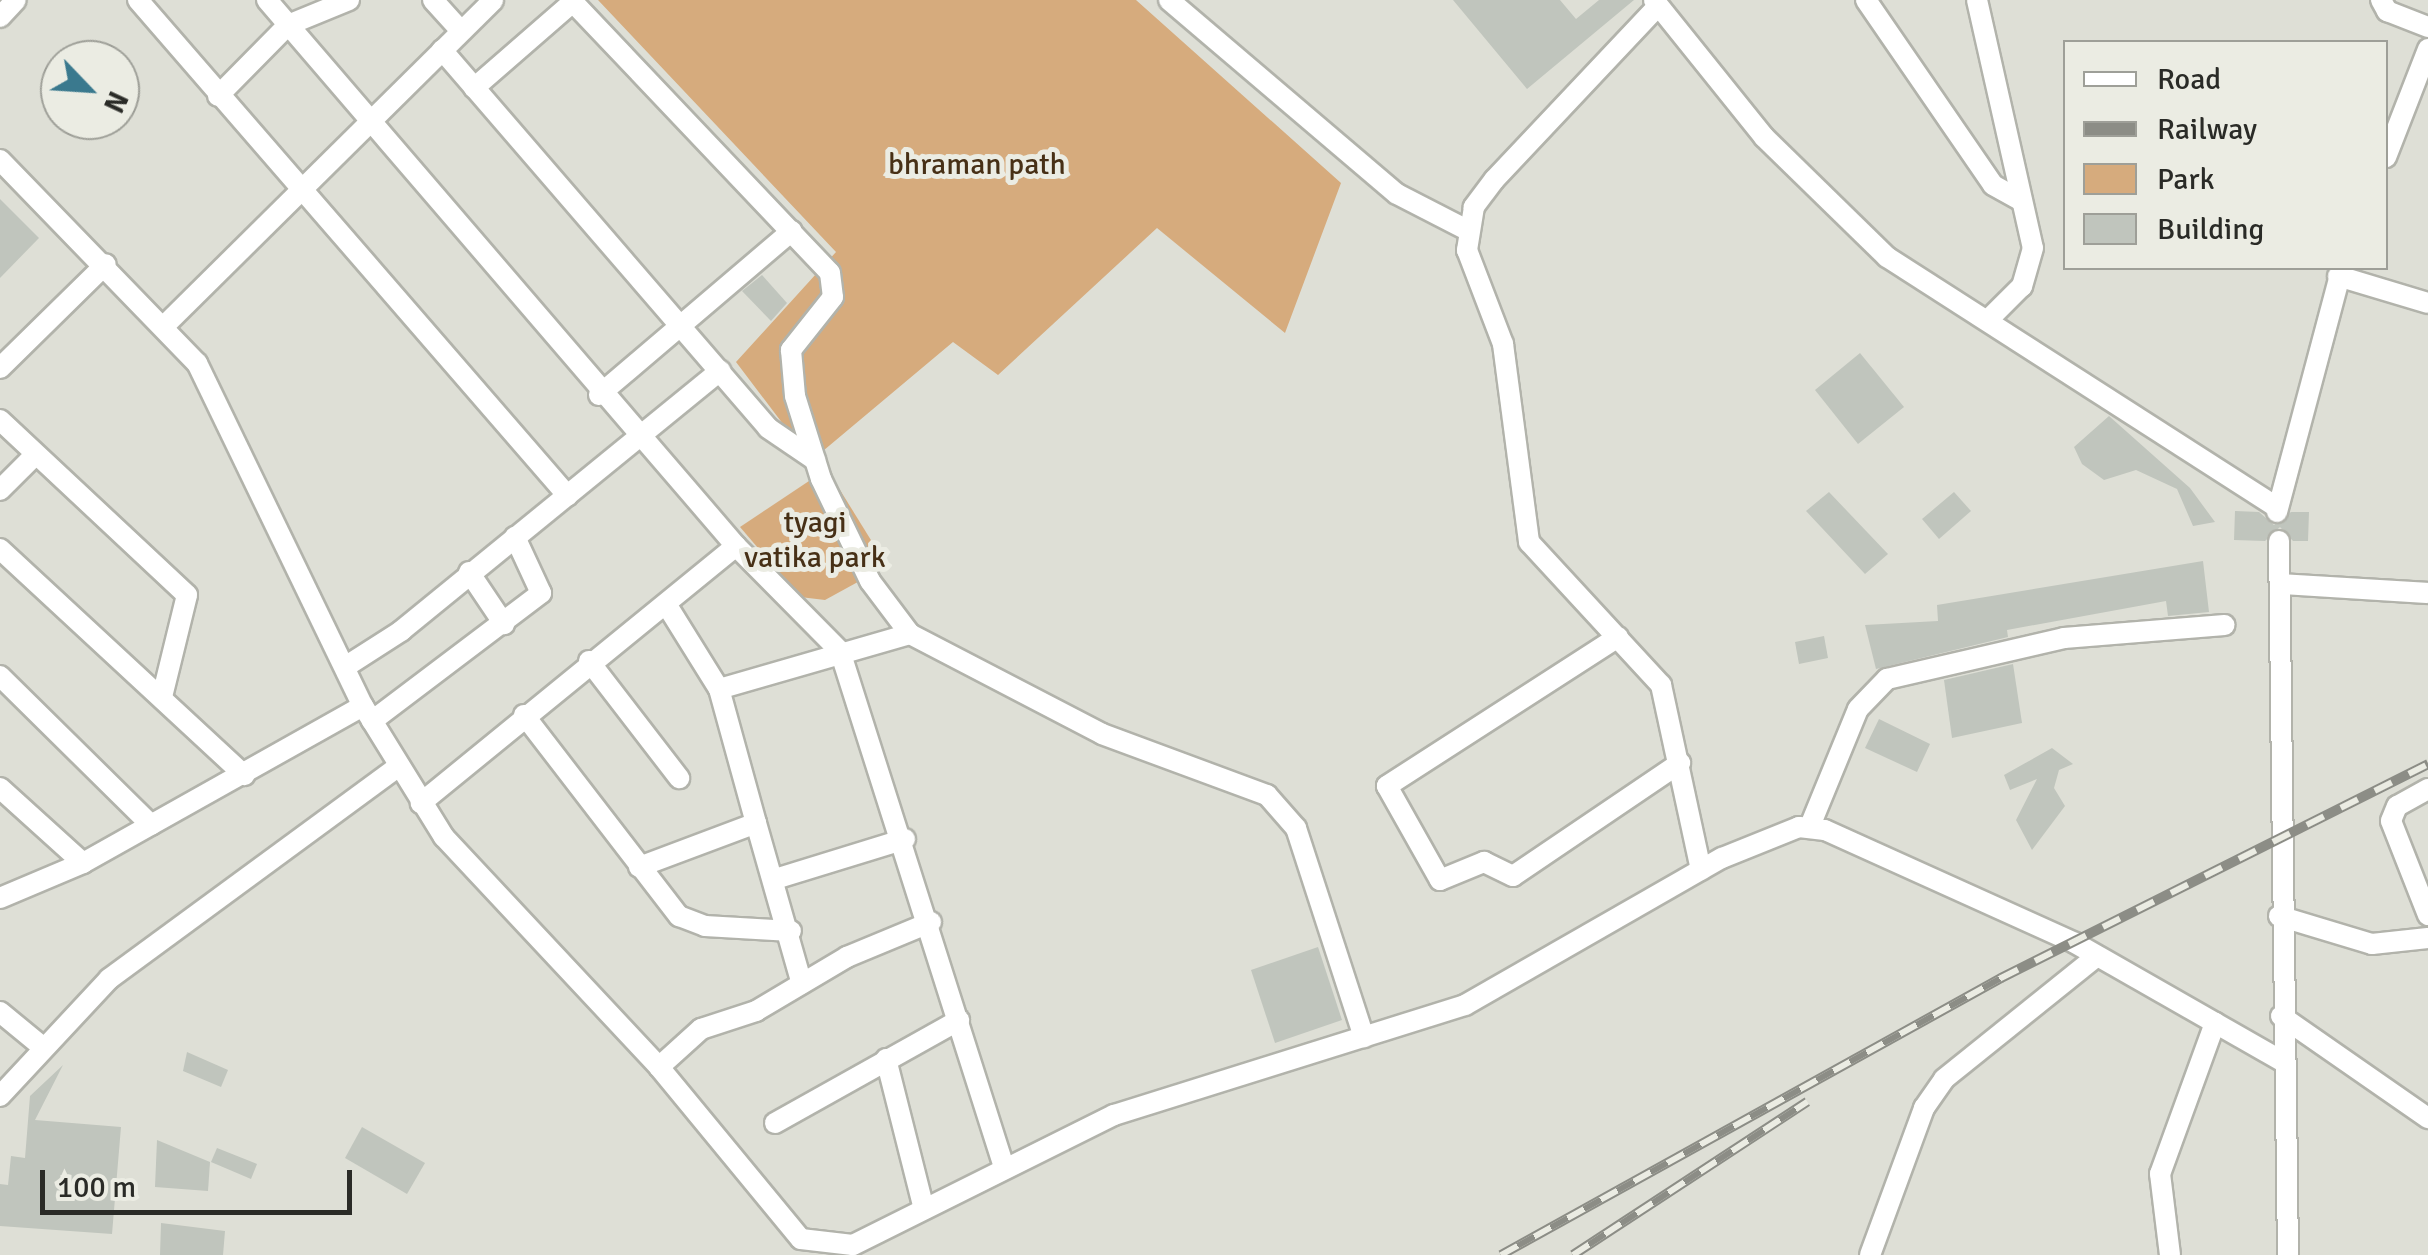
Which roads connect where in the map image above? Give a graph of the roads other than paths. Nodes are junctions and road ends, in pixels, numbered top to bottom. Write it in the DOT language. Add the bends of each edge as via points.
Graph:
graph roads {
  1 [pos="16,0"];
  2 [pos="138,0"];
  3 [pos="267,0"];
  4 [pos="349,0"];
  5 [pos="433,0"];
  6 [pos="1169,0"];
  7 [pos="1866,0"];
  8 [pos="1977,0"];
  9 [pos="2381,0"];
  10 [pos="491,1"];
  11 [pos="572,1"];
  12 [pos="1656,3"];
  13 [pos="0,17"];
  14 [pos="288,24"];
  15 [pos="2428,26"];
  16 [pos="460,31"];
  17 [pos="2428,49"];
  18 [pos="442,50"];
  19 [pos="474,88"];
  20 [pos="218,96"];
  21 [pos="366,124"];
  22 [pos="2388,152"];
  23 [pos="0,160"];
  24 [pos="301,190"];
  25 [pos="2022,201"];
  26 [pos="1467,230"];
  27 [pos="792,232"];
  28 [pos="106,264"];
  29 [pos="2340,272"];
  30 [pos="2428,302"];
  31 [pos="1988,320"];
  32 [pos="164,326"];
  33 [pos="684,328"];
  34 [pos="0,368"];
  35 [pos="720,371"];
  36 [pos="598,395"];
  37 [pos="0,420"];
  38 [pos="638,438"];
  39 [pos="35,455"];
  40 [pos="815,460"];
  41 [pos="0,490"];
  42 [pos="568,496"];
  43 [pos="515,536"];
  44 [pos="2279,541"];
  45 [pos="736,546"];
  46 [pos="0,548"];
  47 [pos="469,572"];
  48 [pos="2281,584"];
  49 [pos="2428,593"];
  50 [pos="666,604"];
  51 [pos="504,624"];
  52 [pos="2224,626"];
  53 [pos="910,634"];
  54 [pos="1618,636"];
  55 [pos="840,651"];
  56 [pos="589,661"];
  57 [pos="345,667"];
  58 [pos="0,676"];
  59 [pos="719,689"];
  60 [pos="162,693"];
  61 [pos="368,714"];
  62 [pos="524,715"];
  63 [pos="1680,763"];
  64 [pos="399,766"];
  65 [pos="244,774"];
  66 [pos="679,778"];
  67 [pos="0,788"];
  68 [pos="2428,789"];
  69 [pos="420,803"];
  70 [pos="756,823"];
  71 [pos="151,825"];
  72 [pos="1810,826"];
  73 [pos="905,839"];
  74 [pos="83,863"];
  75 [pos="639,868"];
  76 [pos="1701,870"];
  77 [pos="775,879"];
  78 [pos="0,898"];
  79 [pos="2428,914"];
  80 [pos="2279,916"];
  81 [pos="931,922"];
  82 [pos="791,931"];
  83 [pos="2428,938"];
  84 [pos="2097,956"];
  85 [pos="802,984"];
  86 [pos="0,1012"];
  87 [pos="2281,1016"];
  88 [pos="959,1020"];
  89 [pos="2215,1023"];
  90 [pos="1364,1037"];
  91 [pos="40,1045"];
  92 [pos="886,1059"];
  93 [pos="2282,1061"];
  94 [pos="659,1067"];
  95 [pos="0,1096"];
  96 [pos="2428,1118"];
  97 [pos="775,1123"];
  98 [pos="1004,1166"];
  99 [pos="924,1210"];
  100 [pos="823,1251"];
  101 [pos="1870,1255"];
  102 [pos="2170,1255"];
  103 [pos="2288,1255"];
  1 -- 13 [label="street"];
  2 -- 20 [label="street"];
  3 -- 14 [label="street"];
  4 -- 14 [label="street"];
  5 -- 16 [label="street"];
  6 -- 26 [label="street" via="1396,194"];
  7 -- 25 [label="street" via="1993,185"];
  8 -- 25 [label="street"];
  9 -- 15 [label="street" via="2386,11"];
  10 -- 16 [label="street"];
  11 -- 19 [label="street"];
  11 -- 27 [label="street"];
  12 -- 26 [label="street" via="1494,180"];
  12 -- 31 [label="street" via="1764,137 1887,257"];
  14 -- 20 [label="street"];
  14 -- 21 [label="street"];
  16 -- 18 [label="street"];
  17 -- 22 [label="street"];
  18 -- 19 [label="street"];
  18 -- 21 [label="street"];
  19 -- 33 [label="street"];
  20 -- 24 [label="street"];
  21 -- 24 [label="street"];
  21 -- 36 [label="street"];
  23 -- 28 [label="street"];
  24 -- 32 [label="street"];
  24 -- 42 [label="street"];
  25 -- 31 [label="street" via="2032,266"];
  26 -- 54 [label="street" via="1467,250 1503,344 1529,542"];
  27 -- 33 [label="street"];
  27 -- 40 [label="street" via="830,273 834,290 790,357"];
  28 -- 32 [label="street"];
  28 -- 34 [label="street"];
  29 -- 30 [label="street"];
  29 -- 31 [label="street" via="2277,509"];
  32 -- 57 [label="street" via="215,392"];
  33 -- 35 [label="street"];
  33 -- 36 [label="street"];
  35 -- 38 [label="street"];
  35 -- 40 [label="street" via="768,428"];
  36 -- 38 [label="street"];
  37 -- 39 [label="street"];
  38 -- 42 [label="street"];
  38 -- 45 [label="street"];
  39 -- 41 [label="street"];
  39 -- 60 [label="street" via="187,595"];
  40 -- 53 [label="street" via="870,581"];
  42 -- 43 [label="street"];
  43 -- 47 [label="street"];
  43 -- 51 [label="street" via="543,585"];
  44 -- 48 [label="street"];
  45 -- 50 [label="street"];
  45 -- 55 [label="street"];
  46 -- 60 [label="street"];
  47 -- 51 [label="street"];
  47 -- 57 [label="street"];
  48 -- 49 [label="street"];
  48 -- 80 [label="street"];
  50 -- 56 [label="street"];
  50 -- 59 [label="street"];
  51 -- 61 [label="street"];
  52 -- 72 [label="street" via="2064,638 1887,680 1858,709"];
  53 -- 55 [label="street"];
  53 -- 90 [label="street" via="1102,734 1286,808"];
  54 -- 63 [label="street" via="1661,685"];
  54 -- 63 [label="street" via="1387,786 1440,880 1484,862 1513,876"];
  55 -- 59 [label="street"];
  55 -- 73 [label="street"];
  56 -- 62 [label="street"];
  56 -- 66 [label="street"];
  57 -- 61 [label="street"];
  58 -- 71 [label="street"];
  59 -- 70 [label="street"];
  60 -- 65 [label="street"];
  61 -- 64 [label="street"];
  61 -- 65 [label="street"];
  62 -- 69 [label="street"];
  62 -- 75 [label="street"];
  63 -- 76 [label="street"];
  64 -- 69 [label="street"];
  64 -- 91 [label="street" via="109,979"];
  65 -- 71 [label="street"];
  67 -- 74 [label="street"];
  68 -- 79 [label="street" via="2397,806 2391,821"];
  69 -- 94 [label="street"];
  70 -- 75 [label="street"];
  70 -- 77 [label="street"];
  71 -- 74 [label="street"];
  72 -- 76 [label="street"];
  72 -- 84 [label="street"];
  73 -- 77 [label="street"];
  73 -- 81 [label="street"];
  74 -- 78 [label="street"];
  75 -- 82 [label="street" via="690,924"];
  76 -- 90 [label="street" via="1465,1005"];
  77 -- 82 [label="street"];
  80 -- 83 [label="street" via="2372,944"];
  80 -- 87 [label="street"];
  81 -- 85 [label="street"];
  81 -- 88 [label="street"];
  82 -- 85 [label="street"];
  84 -- 89 [label="street"];
  84 -- 101 [label="street" via="1944,1079 1918,1122"];
  85 -- 94 [label="street" via="756,1011 701,1029"];
  86 -- 91 [label="street"];
  87 -- 93 [label="street"];
  87 -- 96 [label="street"];
  88 -- 92 [label="street"];
  88 -- 98 [label="street"];
  89 -- 93 [label="street"];
  89 -- 102 [label="street" via="2160,1174"];
  90 -- 98 [label="street" via="1114,1115"];
  91 -- 95 [label="street"];
  92 -- 97 [label="street"];
  92 -- 99 [label="street"];
  93 -- 103 [label="street"];
  94 -- 100 [label="street" via="781,1224"];
  98 -- 99 [label="street"];
  99 -- 100 [label="street" via="853,1245"];
}
